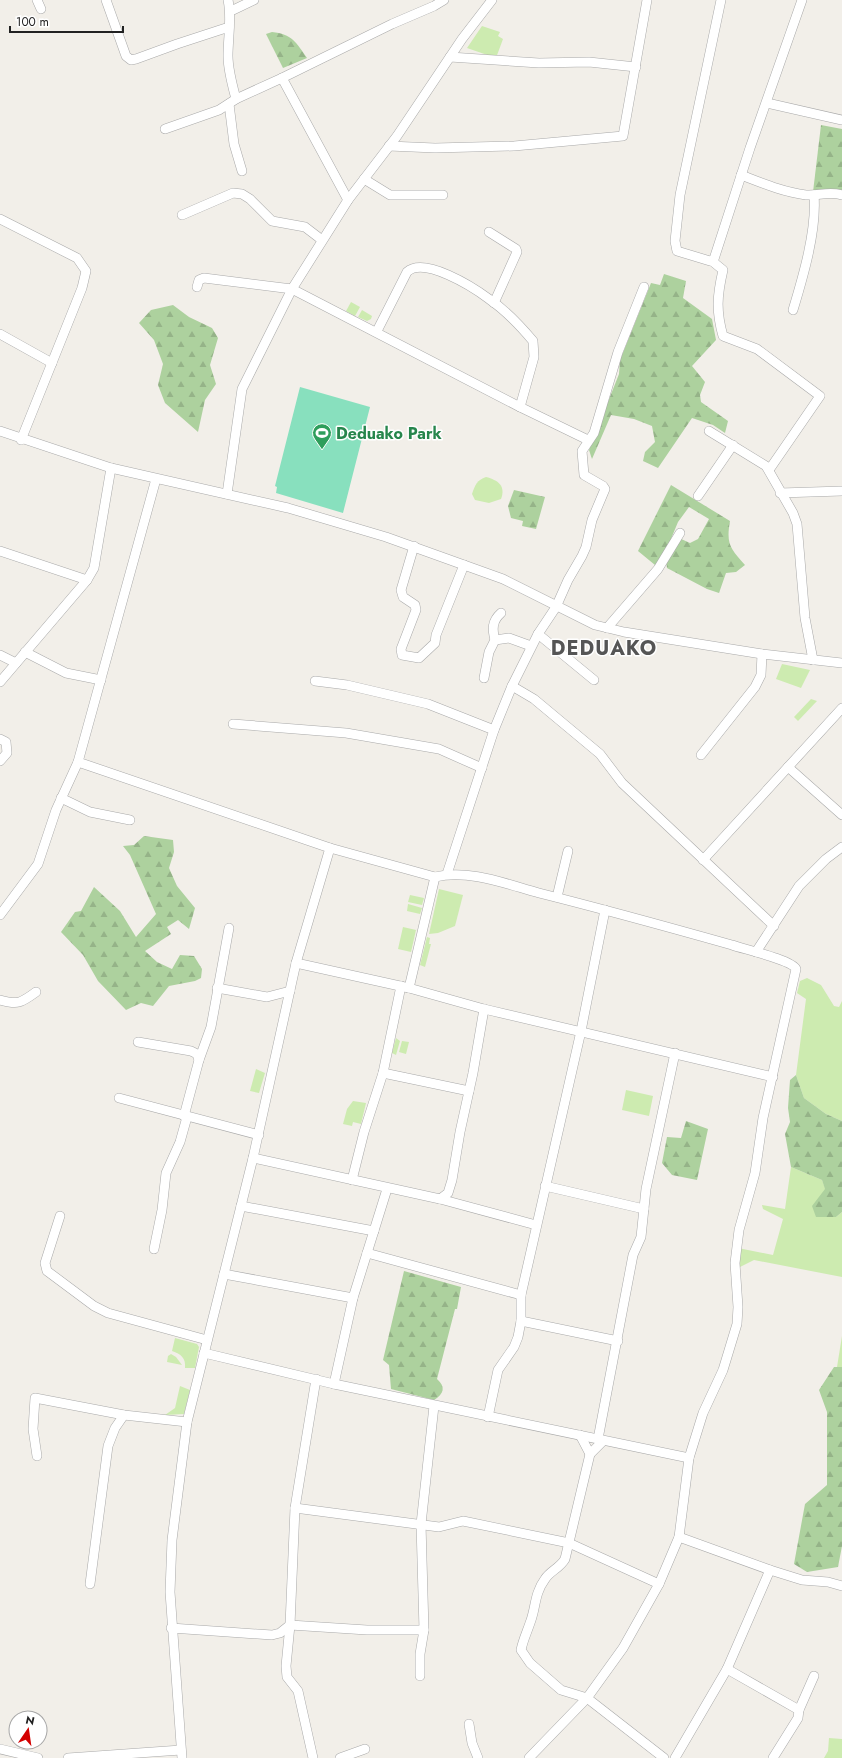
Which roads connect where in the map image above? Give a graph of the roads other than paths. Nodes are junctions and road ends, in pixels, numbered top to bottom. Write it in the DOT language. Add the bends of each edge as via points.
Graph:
graph roads {
  1 [pos="37,0"];
  2 [pos="106,0"];
  3 [pos="228,0"];
  4 [pos="254,0"];
  5 [pos="444,0"];
  6 [pos="492,0"];
  7 [pos="647,0"];
  8 [pos="721,0"];
  9 [pos="802,0"];
  10 [pos="41,9"];
  11 [pos="231,11"];
  12 [pos="229,27"];
  13 [pos="450,57"];
  14 [pos="636,67"];
  15 [pos="282,78"];
  16 [pos="232,101"];
  17 [pos="767,103"];
  18 [pos="842,120"];
  19 [pos="165,129"];
  20 [pos="390,146"];
  21 [pos="242,171"];
  22 [pos="741,175"];
  23 [pos="364,179"];
  24 [pos="443,194"];
  25 [pos="814,195"];
  26 [pos="842,195"];
  27 [pos="348,200"];
  28 [pos="182,215"];
  29 [pos="0,220"];
  30 [pos="489,232"];
  31 [pos="322,240"];
  32 [pos="712,261"];
  33 [pos="197,286"];
  34 [pos="644,287"];
  35 [pos="292,289"];
  36 [pos="494,303"];
  37 [pos="792,310"];
  38 [pos="377,331"];
  39 [pos="0,334"];
  40 [pos="52,363"];
  41 [pos="520,407"];
  42 [pos="0,431"];
  43 [pos="709,431"];
  44 [pos="21,440"];
  45 [pos="588,440"];
  46 [pos="733,445"];
  47 [pos="111,468"];
  48 [pos="769,470"];
  49 [pos="156,479"];
  50 [pos="842,492"];
  51 [pos="780,493"];
  52 [pos="227,494"];
  53 [pos="698,496"];
  54 [pos="680,533"];
  55 [pos="414,546"];
  56 [pos="0,551"];
  57 [pos="464,565"];
  58 [pos="87,580"];
  59 [pos="556,607"];
  60 [pos="502,613"];
  61 [pos="606,628"];
  62 [pos="538,634"];
  63 [pos="495,640"];
  64 [pos="531,646"];
  65 [pos="25,652"];
  66 [pos="0,654"];
  67 [pos="762,654"];
  68 [pos="813,660"];
  69 [pos="16,663"];
  70 [pos="842,663"];
  71 [pos="484,678"];
  72 [pos="101,680"];
  73 [pos="594,680"];
  74 [pos="316,681"];
  75 [pos="0,682"];
  76 [pos="512,686"];
  77 [pos="842,708"];
  78 [pos="233,724"];
  79 [pos="494,730"];
  80 [pos="0,739"];
  81 [pos="701,756"];
  82 [pos="0,761"];
  83 [pos="78,762"];
  84 [pos="788,767"];
  85 [pos="482,768"];
  86 [pos="61,798"];
  87 [pos="842,815"];
  88 [pos="130,820"];
  89 [pos="842,847"];
  90 [pos="330,848"];
  91 [pos="568,850"];
  92 [pos="703,860"];
  93 [pos="447,874"];
  94 [pos="435,877"];
  95 [pos="557,898"];
  96 [pos="605,910"];
  97 [pos="0,915"];
  98 [pos="774,926"];
  99 [pos="229,928"];
  100 [pos="756,952"];
  101 [pos="296,963"];
  102 [pos="405,987"];
  103 [pos="217,988"];
  104 [pos="290,991"];
  105 [pos="36,992"];
  106 [pos="0,1000"];
  107 [pos="484,1009"];
  108 [pos="581,1031"];
  109 [pos="138,1042"];
  110 [pos="675,1053"];
  111 [pos="199,1060"];
  112 [pos="383,1074"];
  113 [pos="773,1077"];
  114 [pos="469,1091"];
  115 [pos="119,1098"];
  116 [pos="186,1116"];
  117 [pos="258,1135"];
  118 [pos="253,1158"];
  119 [pos="352,1180"];
  120 [pos="545,1186"];
  121 [pos="387,1189"];
  122 [pos="440,1199"];
  123 [pos="241,1206"];
  124 [pos="644,1209"];
  125 [pos="60,1216"];
  126 [pos="536,1225"];
  127 [pos="374,1231"];
  128 [pos="154,1249"];
  129 [pos="367,1253"];
  130 [pos="224,1274"];
  131 [pos="521,1295"];
  132 [pos="353,1298"];
  133 [pos="521,1321"];
  134 [pos="207,1340"];
  135 [pos="618,1341"];
  136 [pos="204,1353"];
  137 [pos="316,1379"];
  138 [pos="334,1384"];
  139 [pos="434,1406"];
  140 [pos="124,1415"];
  141 [pos="488,1417"];
  142 [pos="187,1422"];
  143 [pos="580,1435"];
  144 [pos="600,1440"];
  145 [pos="590,1454"];
  146 [pos="37,1456"];
  147 [pos="689,1458"];
  148 [pos="295,1508"];
  149 [pos="421,1524"];
  150 [pos="679,1537"];
  151 [pos="569,1543"];
  152 [pos="770,1570"];
  153 [pos="90,1584"];
  154 [pos="659,1584"];
  155 [pos="842,1586"];
  156 [pos="290,1625"];
  157 [pos="171,1628"];
  158 [pos="424,1630"];
  159 [pos="727,1670"];
  160 [pos="420,1676"];
  161 [pos="814,1676"];
  162 [pos="587,1698"];
  163 [pos="799,1710"];
  164 [pos="469,1724"];
  165 [pos="0,1749"];
  166 [pos="365,1749"];
  167 [pos="182,1754"];
  168 [pos="38,1758"];
  169 [pos="68,1758"];
  170 [pos="313,1758"];
  171 [pos="340,1758"];
  172 [pos="478,1758"];
  173 [pos="529,1758"];
  174 [pos="664,1758"];
  175 [pos="675,1758"];
  176 [pos="773,1758"];
  1 -- 10 [label="street"];
  2 -- 12 [label="street" via="126,56 130,60"];
  3 -- 11 [label="street"];
  4 -- 11 [label="street"];
  5 -- 15 [label="street"];
  6 -- 13 [label="street"];
  7 -- 14 [label="street"];
  8 -- 32 [label="street" via="680,195 675,241 677,251"];
  9 -- 17 [label="street"];
  11 -- 12 [label="street"];
  12 -- 16 [label="street" via="228,58"];
  13 -- 14 [label="street" via="539,63 589,62"];
  13 -- 20 [label="street"];
  14 -- 20 [label="street" via="624,134 620,137 491,147"];
  15 -- 16 [label="street"];
  15 -- 27 [label="street"];
  16 -- 19 [label="street" via="219,110"];
  16 -- 21 [label="street" via="234,144"];
  17 -- 18 [label="street"];
  17 -- 22 [label="street"];
  20 -- 23 [label="street"];
  22 -- 25 [label="street" via="793,193"];
  22 -- 32 [label="street"];
  23 -- 24 [label="street" via="390,195"];
  23 -- 27 [label="street"];
  25 -- 26 [label="street" via="832,192"];
  25 -- 37 [label="street" via="815,211 806,265"];
  27 -- 31 [label="street"];
  28 -- 31 [label="street" via="233,194 242,194 272,221 305,227"];
  29 -- 40 [label="street" via="77,258 86,271 82,288"];
  30 -- 36 [label="street" via="517,252"];
  31 -- 35 [label="street"];
  32 -- 48 [label="street" via="723,270 717,298 717,317 723,336 757,349 820,396"];
  33 -- 35 [label="street" via="199,280 204,278"];
  34 -- 45 [label="street" via="618,352 594,433"];
  35 -- 38 [label="street"];
  35 -- 52 [label="street" via="242,389"];
  36 -- 38 [label="street" via="445,274 416,266 407,272"];
  36 -- 41 [label="street" via="528,335 535,346"];
  38 -- 41 [label="street"];
  39 -- 40 [label="street"];
  40 -- 44 [label="street"];
  41 -- 45 [label="street"];
  42 -- 44 [label="street"];
  43 -- 46 [label="street"];
  44 -- 47 [label="street"];
  45 -- 59 [label="street" via="581,454 584,475 603,486 605,491 592,520 586,547"];
  46 -- 48 [label="street" via="764,463"];
  46 -- 53 [label="street"];
  47 -- 49 [label="street"];
  47 -- 58 [label="street" via="97,559"];
  48 -- 51 [label="street"];
  49 -- 52 [label="street"];
  49 -- 72 [label="street"];
  50 -- 51 [label="street"];
  51 -- 68 [label="street" via="797,524 806,618"];
  52 -- 55 [label="street" via="332,520"];
  54 -- 61 [label="street" via="660,566"];
  55 -- 57 [label="street"];
  55 -- 57 [label="street" via="401,590 403,597 415,605 416,610 400,649 402,655 420,658 435,643 436,634"];
  56 -- 58 [label="street"];
  57 -- 59 [label="street" via="523,588"];
  58 -- 65 [label="street"];
  59 -- 61 [label="street"];
  59 -- 62 [label="street"];
  60 -- 63 [label="street" via="494,621"];
  61 -- 67 [label="street"];
  62 -- 64 [label="street"];
  62 -- 73 [label="street"];
  63 -- 64 [label="street" via="509,638"];
  63 -- 71 [label="street" via="489,652"];
  64 -- 76 [label="street"];
  65 -- 69 [label="street"];
  65 -- 72 [label="street" via="66,673"];
  66 -- 69 [label="street"];
  67 -- 68 [label="street"];
  67 -- 81 [label="street" via="763,667 755,687"];
  68 -- 70 [label="street"];
  69 -- 75 [label="street"];
  72 -- 83 [label="street"];
  74 -- 79 [label="street" via="347,685 428,704"];
  76 -- 79 [label="street"];
  76 -- 92 [label="street" via="534,699 600,754 622,783"];
  77 -- 84 [label="street"];
  78 -- 85 [label="street" via="346,733 439,748"];
  79 -- 85 [label="street"];
  80 -- 82 [label="street" via="6,742 7,754"];
  83 -- 86 [label="street"];
  83 -- 90 [label="street"];
  84 -- 87 [label="street"];
  84 -- 92 [label="street"];
  85 -- 93 [label="street"];
  86 -- 88 [label="street" via="90,812"];
  86 -- 97 [label="street" via="38,864"];
  89 -- 98 [label="street" via="799,886"];
  90 -- 94 [label="street"];
  90 -- 101 [label="street"];
  91 -- 95 [label="street"];
  92 -- 98 [label="street"];
  93 -- 94 [label="street"];
  93 -- 95 [label="street" via="476,877"];
  94 -- 102 [label="street"];
  95 -- 96 [label="street"];
  96 -- 100 [label="street"];
  96 -- 108 [label="street"];
  98 -- 100 [label="street"];
  99 -- 103 [label="street"];
  100 -- 113 [label="street" via="791,964 796,969"];
  101 -- 102 [label="street"];
  101 -- 104 [label="street"];
  102 -- 107 [label="street"];
  102 -- 112 [label="street"];
  103 -- 104 [label="street" via="267,997"];
  103 -- 111 [label="street" via="211,1027"];
  104 -- 117 [label="street"];
  105 -- 106 [label="street" via="24,1001 14,1004"];
  107 -- 108 [label="street"];
  107 -- 114 [label="street"];
  108 -- 110 [label="street"];
  108 -- 120 [label="street"];
  109 -- 111 [label="street" via="191,1051 197,1054"];
  110 -- 113 [label="street"];
  110 -- 124 [label="street"];
  111 -- 116 [label="street"];
  112 -- 114 [label="street"];
  112 -- 119 [label="street"];
  113 -- 147 [label="street" via="763,1118 755,1173 736,1245 737,1324 723,1370 704,1413"];
  114 -- 122 [label="street" via="452,1180 448,1193"];
  115 -- 116 [label="street"];
  116 -- 117 [label="street"];
  116 -- 128 [label="street" via="180,1142 166,1173"];
  117 -- 118 [label="street"];
  118 -- 119 [label="street"];
  118 -- 123 [label="street"];
  119 -- 121 [label="street"];
  120 -- 124 [label="street"];
  120 -- 126 [label="street"];
  121 -- 122 [label="street"];
  121 -- 127 [label="street"];
  122 -- 126 [label="street"];
  123 -- 127 [label="street"];
  123 -- 130 [label="street"];
  124 -- 135 [label="street" via="641,1237 633,1255"];
  125 -- 134 [label="street" via="45,1262 47,1271 94,1306 108,1313"];
  126 -- 131 [label="street"];
  127 -- 129 [label="street"];
  129 -- 131 [label="street"];
  129 -- 132 [label="street"];
  130 -- 132 [label="street"];
  130 -- 134 [label="street"];
  131 -- 133 [label="street"];
  132 -- 138 [label="street"];
  133 -- 135 [label="street"];
  133 -- 141 [label="street" via="514,1347 498,1370"];
  134 -- 136 [label="street"];
  135 -- 144 [label="street"];
  136 -- 137 [label="street"];
  136 -- 142 [label="street"];
  137 -- 138 [label="street"];
  137 -- 148 [label="street"];
  138 -- 139 [label="street"];
  139 -- 141 [label="street"];
  139 -- 149 [label="street"];
  140 -- 142 [label="street"];
  140 -- 146 [label="street" via="35,1398 33,1429"];
  140 -- 153 [label="street" via="115,1428 108,1446"];
  141 -- 143 [label="street"];
  142 -- 157 [label="street" via="172,1540"];
  143 -- 144 [label="street"];
  143 -- 145 [label="street"];
  144 -- 145 [label="street"];
  144 -- 147 [label="street"];
  145 -- 151 [label="street"];
  147 -- 150 [label="street"];
  148 -- 149 [label="street"];
  148 -- 156 [label="street"];
  149 -- 151 [label="street" via="439,1527 463,1521"];
  149 -- 158 [label="street"];
  150 -- 152 [label="street"];
  150 -- 154 [label="street"];
  151 -- 154 [label="street"];
  151 -- 162 [label="street" via="562,1564 545,1578 534,1600 531,1623 524,1636 521,1650 530,1663 561,1690"];
  152 -- 155 [label="street" via="802,1580"];
  152 -- 159 [label="street"];
  154 -- 162 [label="street" via="623,1648"];
  156 -- 157 [label="street" via="280,1633 272,1635"];
  156 -- 158 [label="street" via="367,1630"];
  156 -- 170 [label="street" via="287,1677 298,1691"];
  157 -- 167 [label="street"];
  158 -- 160 [label="street"];
  159 -- 163 [label="street"];
  159 -- 175 [label="street"];
  161 -- 163 [label="street"];
  162 -- 173 [label="street"];
  162 -- 174 [label="street"];
  163 -- 176 [label="street" via="798,1718"];
  164 -- 172 [label="street"];
  165 -- 168 [label="street"];
  166 -- 171 [label="street"];
  167 -- 169 [label="street"];
}
